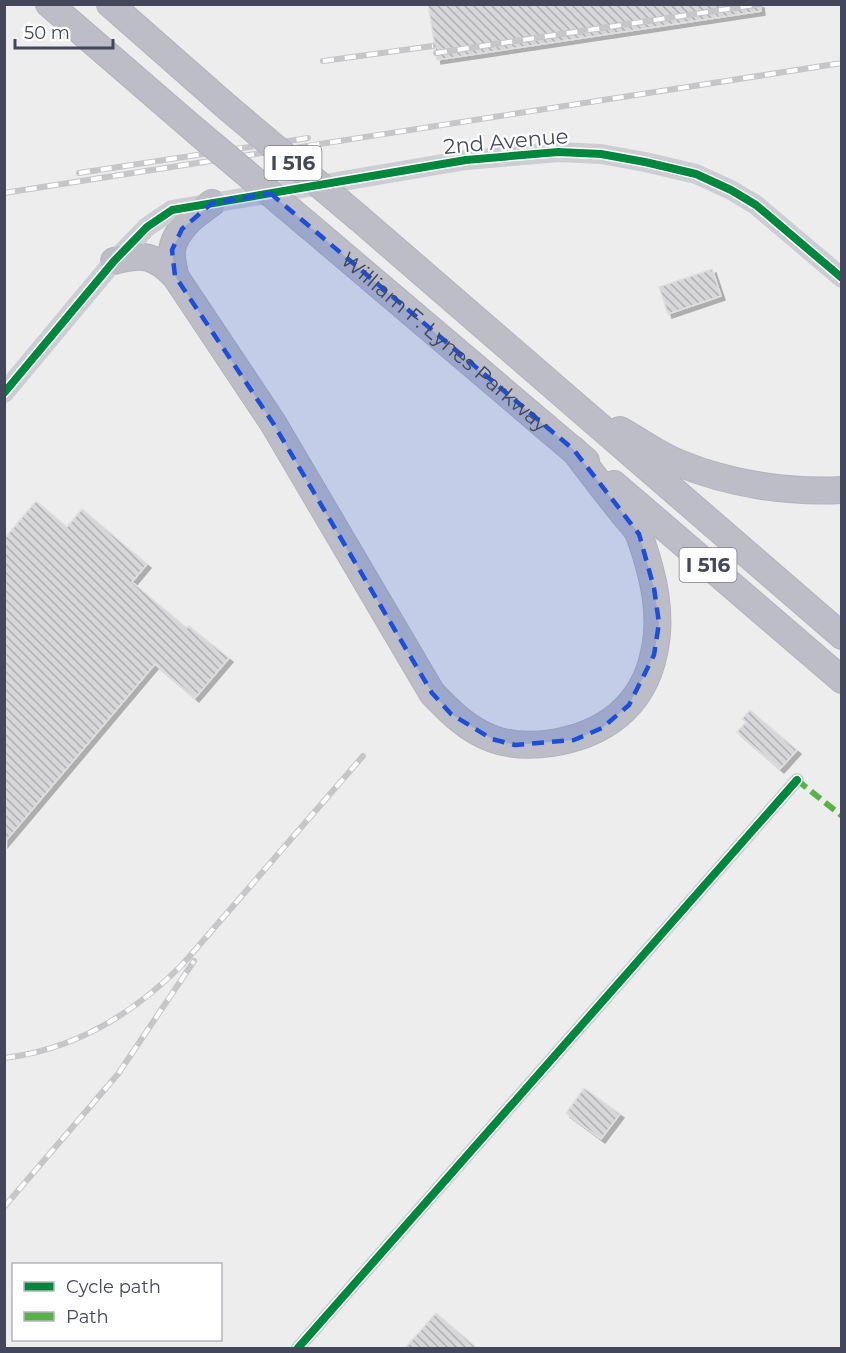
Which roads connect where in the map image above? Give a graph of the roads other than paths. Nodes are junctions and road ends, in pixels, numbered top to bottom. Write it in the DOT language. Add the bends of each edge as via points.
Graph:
graph roads {
  1 [pos="49,4"];
  2 [pos="110,4"];
  3 [pos="212,202"];
  4 [pos="114,261"];
  5 [pos="175,276"];
  6 [pos="842,279"];
  7 [pos="4,393"];
  8 [pos="579,409"];
  9 [pos="574,450"];
  10 [pos="842,490"];
  11 [pos="842,636"];
  12 [pos="842,680"];
  13 [pos="796,780"];
  14 [pos="298,1348"];
  1 -- 9 [label="highway, William F. Lynes Parkway / I 516, bridge"];
  2 -- 8 [label="highway, William F. Lynes Parkway / I 516, bridge"];
  3 -- 4 [label="street, 2nd Avenue" via="172,210 147,227"];
  3 -- 5 [label="highway" via="182,229 172,250"];
  3 -- 6 [label="street, 2nd Avenue" via="466,160 558,152 601,154 696,174 731,190 756,205"];
  4 -- 5 [label="highway" via="146,257 161,262"];
  4 -- 7 [label="street, 2nd Avenue"];
  5 -- 9 [label="highway" via="273,423 432,693 470,727 515,745 574,740 602,728 629,705 643,684 654,655 658,622 654,588 639,534"];
  8 -- 10 [label="highway" via="680,464 744,483"];
  8 -- 11 [label="highway, William F. Lynes Parkway / I 516"];
  9 -- 12 [label="highway, William F. Lynes Parkway / I 516"];
  13 -- 14 [label="street"];
}
